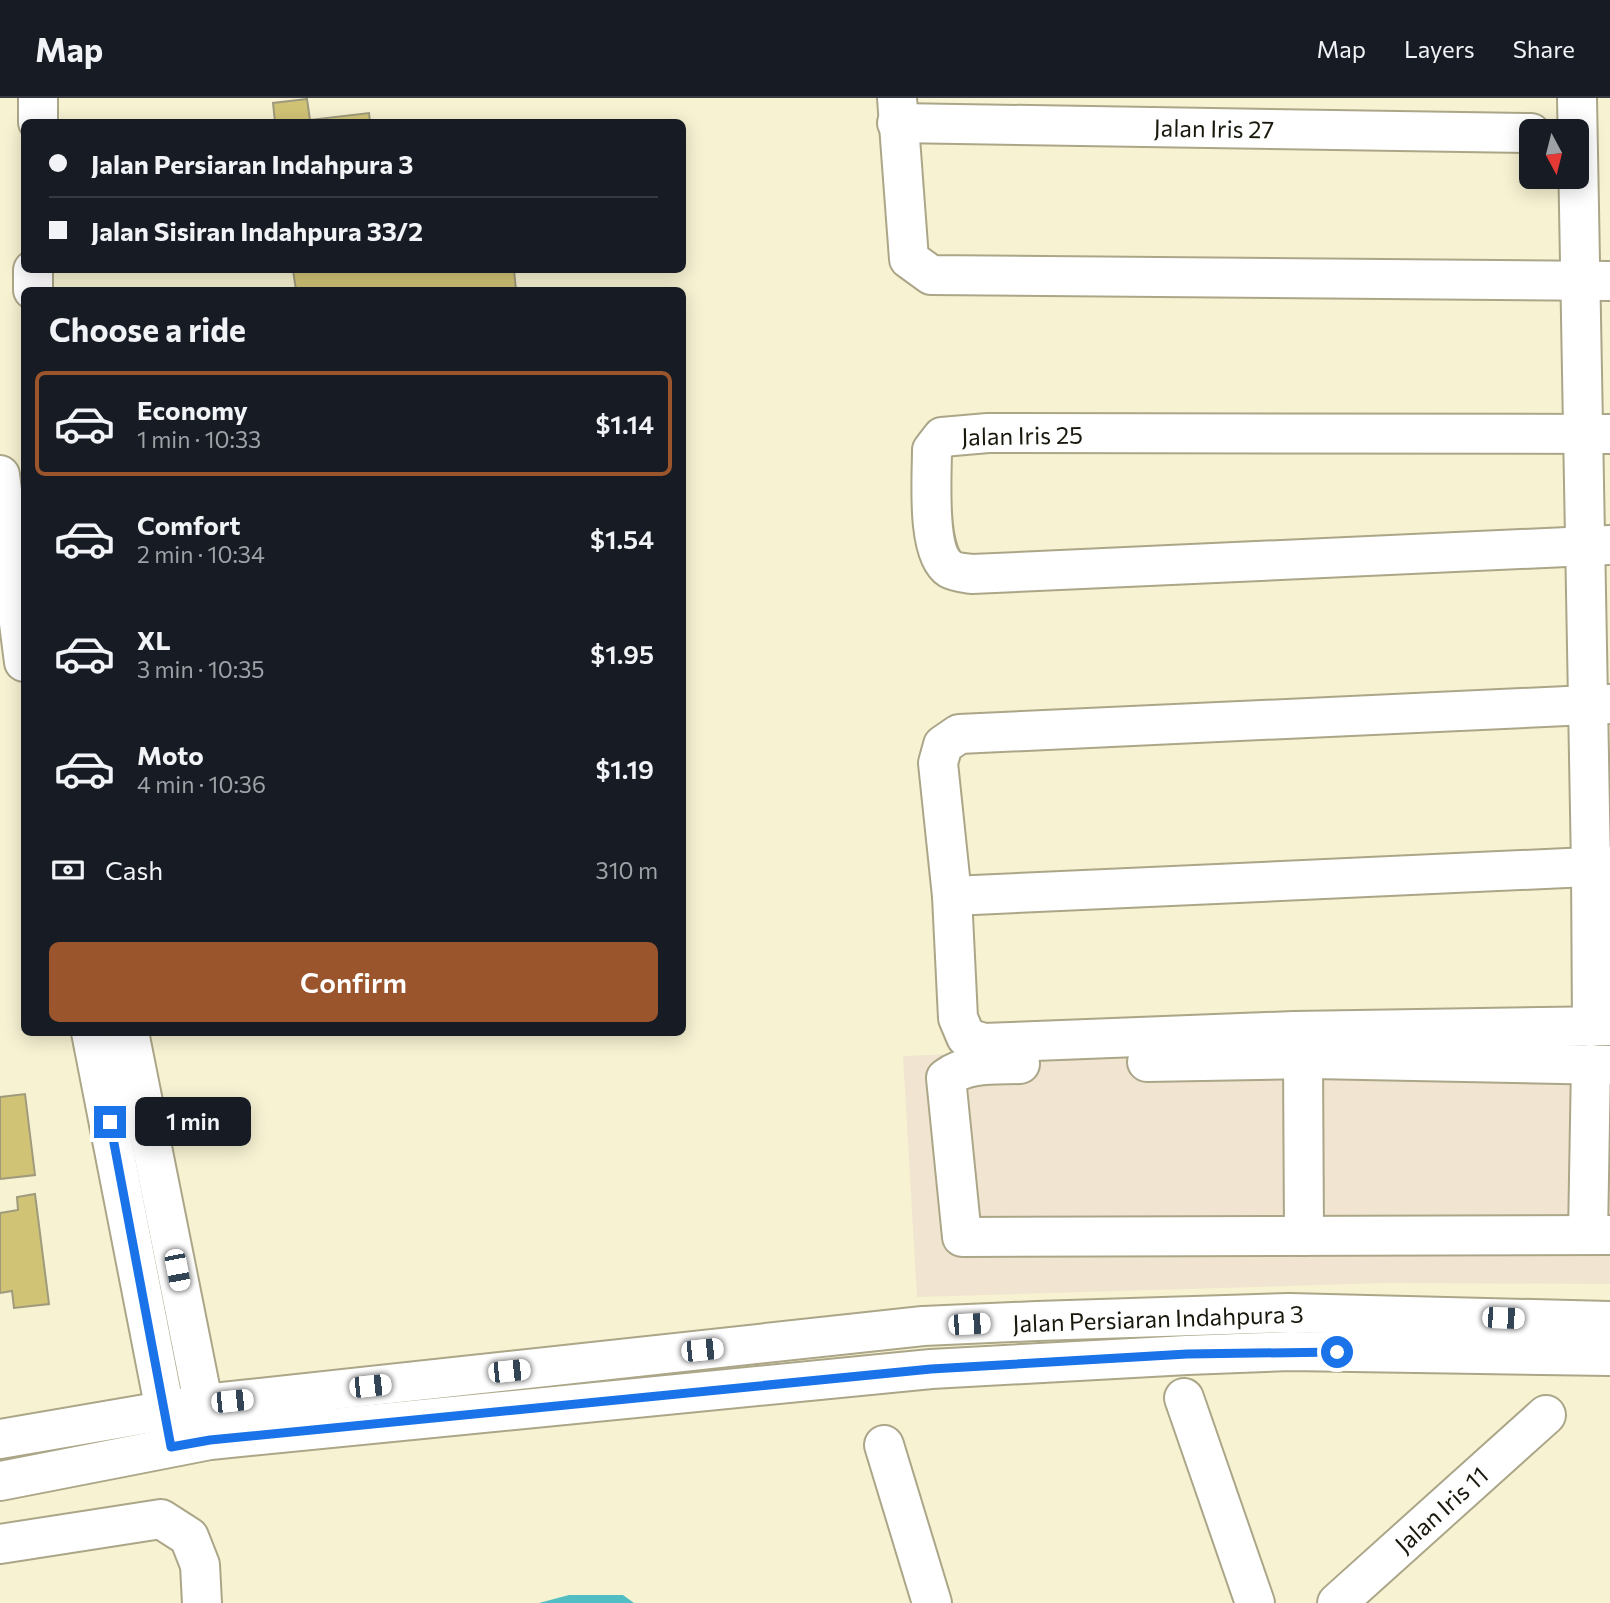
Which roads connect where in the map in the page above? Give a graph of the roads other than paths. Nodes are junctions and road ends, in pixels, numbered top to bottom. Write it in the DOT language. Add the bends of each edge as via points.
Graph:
graph roads {
  1 [pos="38,98"];
  2 [pos="897,111"];
  3 [pos="37,119"];
  4 [pos="1519,133"];
  5 [pos="1589,177"];
  6 [pos="1595,281"];
  7 [pos="1597,434"];
  8 [pos="0,475"];
  9 [pos="1598,546"];
  10 [pos="21,639"];
  11 [pos="1599,705"];
  12 [pos="1601,866"];
  13 [pos="952,896"];
  14 [pos="1601,1026"];
  15 [pos="92,1036"];
  16 [pos="130,1036"];
  17 [pos="1303,1059"];
  18 [pos="1600,1065"];
  19 [pos="1599,1235"];
  20 [pos="1304,1236"];
  21 [pos="1610,1321"];
  22 [pos="1610,1356"];
  23 [pos="1184,1398"];
  24 [pos="1546,1415"];
  25 [pos="207,1422"];
  26 [pos="169,1429"];
  27 [pos="0,1439"];
  28 [pos="884,1445"];
  29 [pos="0,1481"];
  30 [pos="0,1544"];
  31 [pos="202,1603"];
  32 [pos="932,1603"];
  33 [pos="1255,1603"];
  34 [pos="1337,1603"];
  1 -- 3 [label="street"];
  2 -- 4 [label="street, Jalan Iris 27"];
  2 -- 6 [label="street" via="909,258 931,275"];
  5 -- 6 [label="street"];
  6 -- 7 [label="street"];
  7 -- 9 [label="street"];
  7 -- 9 [label="street, Jalan Iris 25" via="988,433 942,437 932,450 932,468 938,556 950,570 972,574"];
  8 -- 10 [label="street"];
  9 -- 11 [label="street"];
  11 -- 12 [label="street"];
  11 -- 13 [label="street" via="959,734 943,746 938,763"];
  12 -- 13 [label="street"];
  12 -- 14 [label="street"];
  13 -- 14 [label="street" via="958,1018 966,1037 983,1043"];
  15 -- 26 [label="street"];
  16 -- 25 [label="street"];
  17 -- 18 [label="street"];
  17 -- 20 [label="street"];
  17 -- 20 [label="street" via="975,1065 946,1078 962,1237"];
  18 -- 19 [label="street"];
  19 -- 20 [label="street"];
  21 -- 25 [label="street, Jalan Persiaran Indahpura 3" via="1289,1313 923,1326"];
  22 -- 25 [label="street, Jalan Persiaran Indahpura 3" via="1187,1354"];
  23 -- 33 [label="street"];
  24 -- 34 [label="street, Jalan Iris 11"];
  25 -- 26 [label="street, Jalan Persiaran Indahpura 3"];
  26 -- 27 [label="street, Jalan Persiaran Indahpura 3"];
  26 -- 29 [label="street, Jalan Persiaran Indahpura 3"];
  28 -- 32 [label="street"];
  30 -- 31 [label="street" via="161,1519 189,1537 200,1565"];
}
